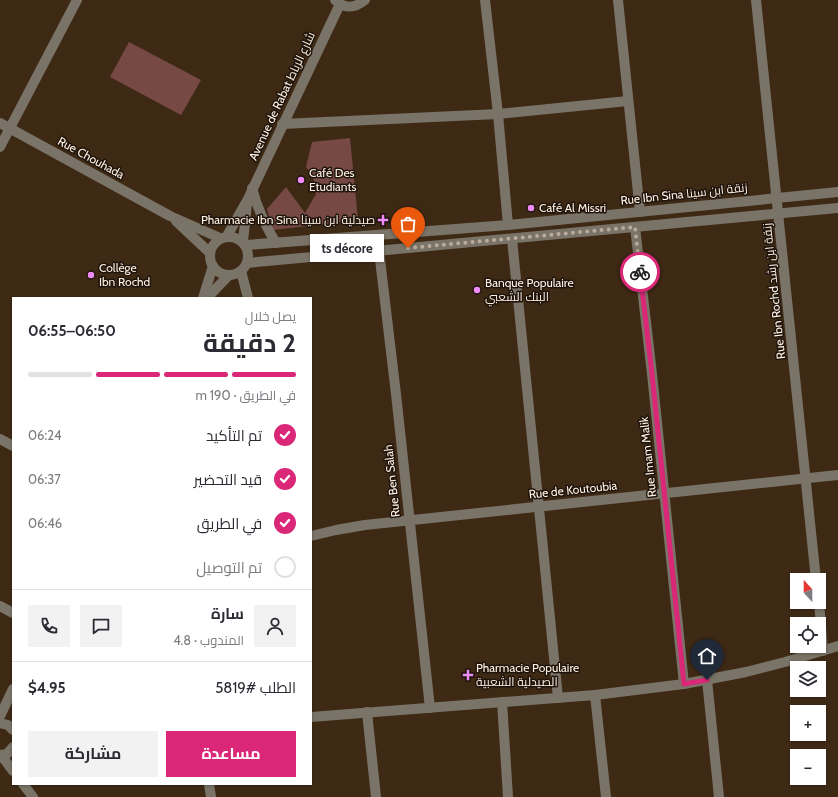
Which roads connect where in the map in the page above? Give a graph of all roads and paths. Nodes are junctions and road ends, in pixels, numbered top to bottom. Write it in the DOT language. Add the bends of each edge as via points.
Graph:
graph roads {
  1 [pos="77,0"];
  2 [pos="365,0"];
  3 [pos="486,0"];
  4 [pos="618,0"];
  5 [pos="756,0"];
  6 [pos="337,2"];
  7 [pos="628,101"];
  8 [pos="498,114"];
  9 [pos="0,123"];
  10 [pos="282,124"];
  11 [pos="10,128"];
  12 [pos="0,147"];
  13 [pos="252,188"];
  14 [pos="838,192"];
  15 [pos="777,198"];
  16 [pos="248,199"];
  17 [pos="838,208"];
  18 [pos="640,212"];
  19 [pos="779,213"];
  20 [pos="170,216"];
  21 [pos="508,225"];
  22 [pos="635,227"];
  23 [pos="223,237"];
  24 [pos="512,238"];
  25 [pos="244,243"];
  26 [pos="276,243"];
  27 [pos="379,251"];
  28 [pos="210,254"];
  29 [pos="213,266"];
  30 [pos="244,267"];
  31 [pos="229,275"];
  32 [pos="203,297"];
  33 [pos="208,297"];
  34 [pos="248,297"];
  35 [pos="0,439"];
  36 [pos="12,445"];
  37 [pos="838,475"];
  38 [pos="806,478"];
  39 [pos="664,494"];
  40 [pos="539,506"];
  41 [pos="410,520"];
  42 [pos="312,536"];
  43 [pos="815,573"];
  44 [pos="0,606"];
  45 [pos="12,612"];
  46 [pos="838,646"];
  47 [pos="826,650"];
  48 [pos="816,653"];
  49 [pos="707,680"];
  50 [pos="684,684"];
  51 [pos="12,691"];
  52 [pos="595,695"];
  53 [pos="558,698"];
  54 [pos="502,702"];
  55 [pos="430,708"];
  56 [pos="367,712"];
  57 [pos="0,716"];
  58 [pos="312,717"];
  59 [pos="0,723"];
  60 [pos="12,729"];
  61 [pos="12,749"];
  62 [pos="1,755"];
  63 [pos="12,770"];
  64 [pos="24,785"];
  65 [pos="209,785"];
  66 [pos="33,797"];
  67 [pos="211,797"];
  68 [pos="376,797"];
  69 [pos="508,797"];
  70 [pos="606,797"];
  71 [pos="719,797"];
  1 -- 11 [label="street"];
  2 -- 6 [label="street" via="353,6"];
  3 -- 8 [label="street"];
  4 -- 7 [label="street"];
  5 -- 15 [label="street, Rue Ibn Rochd زنقة ابن رشد"];
  6 -- 10 [label="street, Avenue de Rabat شارع الرباط"];
  7 -- 8 [label="street"];
  7 -- 18 [label="street"];
  8 -- 10 [label="street"];
  8 -- 21 [label="street"];
  9 -- 11 [label="street, Rue Chouhada"];
  10 -- 13 [label="street, Avenue de Rabat شارع الرباط"];
  11 -- 12 [label="street"];
  11 -- 20 [label="street, Rue Chouhada"];
  13 -- 16 [label="street, Avenue de Rabat شارع الرباط"];
  13 -- 26 [label="street" via="261,216"];
  14 -- 15 [label="street, Rue Ibn Sina زنقة ابن سينا"];
  15 -- 18 [label="street, Rue Ibn Sina زنقة ابن سينا"];
  15 -- 19 [label="street, Rue Ibn Rochd زنقة ابن رشد"];
  16 -- 23 [label="street, Avenue de Rabat شارع الرباط"];
  16 -- 25 [label="street, Avenue de Rabat شارع الرباط"];
  17 -- 19 [label="street"];
  18 -- 21 [label="street, Rue Ibn Sina زنقة ابن سينا"];
  19 -- 22 [label="street"];
  19 -- 38 [label="street, Rue Ibn Rochd زنقة ابن رشد"];
  20 -- 23 [label="street, Rue Chouhada"];
  20 -- 28 [label="street, Rue Chouhada"];
  21 -- 26 [label="street, Rue Ibn Sina زنقة ابن سينا"];
  22 -- 24 [label="street"];
  22 -- 39 [label="street, Rue Imam Malik"];
  23 -- 25 [label="street" via="232,236"];
  23 -- 28 [label="street" via="215,242"];
  24 -- 27 [label="street"];
  24 -- 40 [label="street"];
  25 -- 26 [label="street, Rue Ibn Sina زنقة ابن سينا"];
  25 -- 30 [label="street" via="249,254"];
  27 -- 30 [label="street"];
  27 -- 41 [label="street, Rue Ben Salah"];
  28 -- 29 [label="street"];
  29 -- 31 [label="street" via="217,271"];
  29 -- 32 [label="street"];
  30 -- 31 [label="street"];
  30 -- 34 [label="street"];
  31 -- 33 [label="street"];
  35 -- 36 [label="street"];
  37 -- 38 [label="street, Rue de Koutoubia"];
  38 -- 39 [label="street, Rue de Koutoubia"];
  38 -- 43 [label="street, Rue Ibn Rochd زنقة ابن رشد"];
  39 -- 40 [label="street, Rue de Koutoubia"];
  39 -- 50 [label="street, Rue Imam Malik"];
  40 -- 41 [label="street, Rue de Koutoubia"];
  40 -- 53 [label="street"];
  41 -- 42 [label="street, Rue de Koutoubia"];
  41 -- 55 [label="street, Rue Ben Salah"];
  44 -- 45 [label="street"];
  46 -- 47 [label="street"];
  48 -- 49 [label="street"];
  49 -- 50 [label="street"];
  49 -- 71 [label="street"];
  50 -- 52 [label="street"];
  51 -- 57 [label="street"];
  52 -- 53 [label="street"];
  52 -- 70 [label="street"];
  53 -- 54 [label="street"];
  54 -- 55 [label="street"];
  54 -- 69 [label="street"];
  55 -- 56 [label="street"];
  56 -- 58 [label="street"];
  56 -- 68 [label="street"];
  59 -- 60 [label="street"];
  61 -- 62 [label="street"];
  62 -- 63 [label="street"];
  64 -- 66 [label="street"];
  65 -- 67 [label="street"];
}
